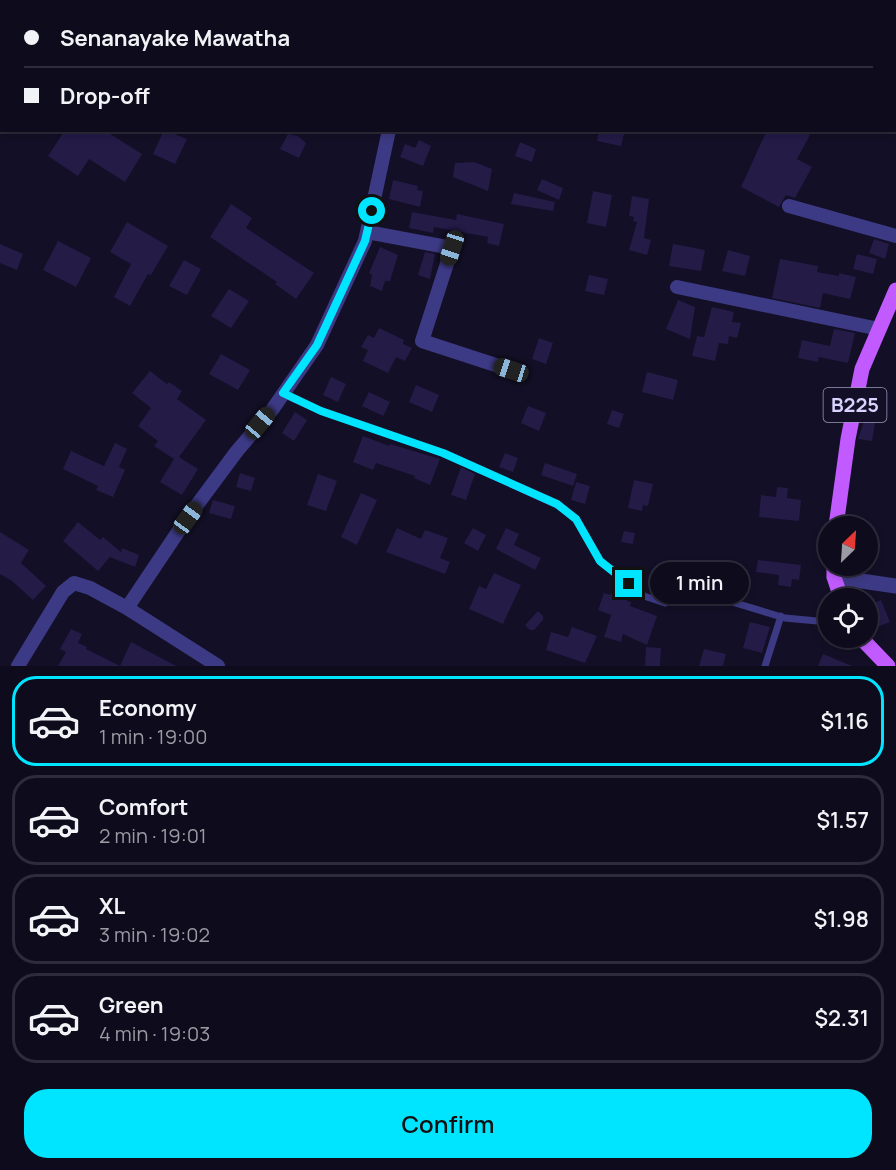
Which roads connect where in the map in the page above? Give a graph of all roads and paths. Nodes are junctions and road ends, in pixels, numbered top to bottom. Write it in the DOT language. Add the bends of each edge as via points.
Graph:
graph roads {
  1 [pos="389,132"];
  2 [pos="789,206"];
  3 [pos="367,232"];
  4 [pos="896,236"];
  5 [pos="677,287"];
  6 [pos="896,290"];
  7 [pos="879,329"];
  8 [pos="511,370"];
  9 [pos="283,393"];
  10 [pos="837,516"];
  11 [pos="855,576"];
  12 [pos="896,586"];
  13 [pos="127,608"];
  14 [pos="781,616"];
  15 [pos="818,621"];
  16 [pos="871,648"];
  17 [pos="18,666"];
  18 [pos="218,666"];
  19 [pos="765,666"];
  20 [pos="888,666"];
  1 -- 3 [label="street"];
  2 -- 4 [label="street"];
  3 -- 8 [label="street" via="452,248 422,341"];
  3 -- 9 [label="street" via="317,345"];
  5 -- 7 [label="street"];
  6 -- 7 [label="main road, B225"];
  7 -- 10 [label="main road, B225" via="862,369"];
  9 -- 13 [label="street" via="202,498"];
  9 -- 14 [label="lane" via="321,411 443,453 557,504 576,519 600,561 644,596 665,603 677,595 709,595"];
  11 -- 12 [label="street"];
  13 -- 17 [label="street" via="74,583 63,592"];
  13 -- 18 [label="street"];
  14 -- 15 [label="lane"];
  14 -- 19 [label="lane"];
  16 -- 20 [label="main road"];
}
